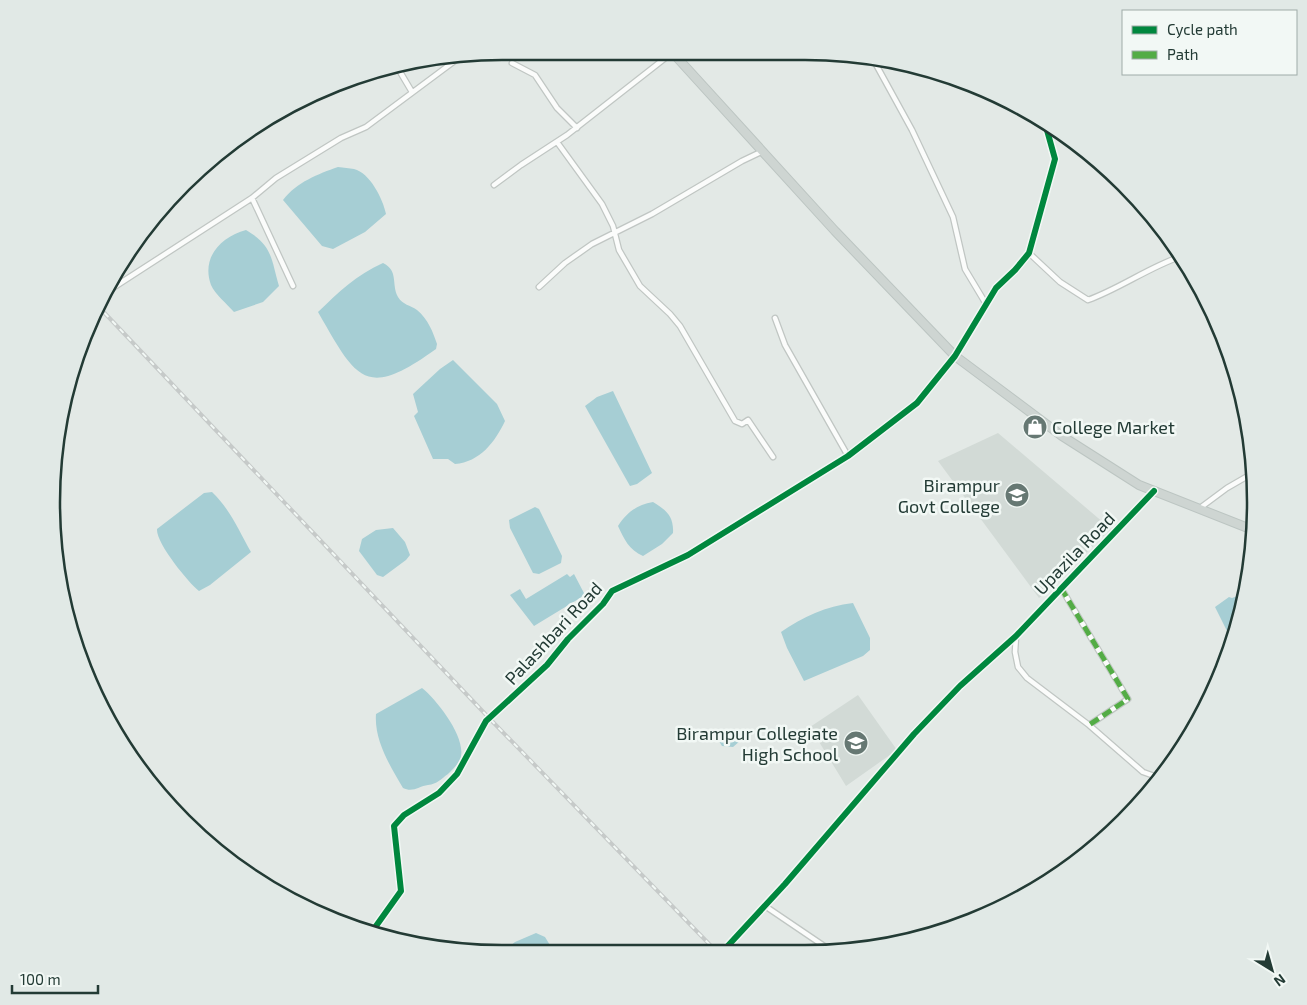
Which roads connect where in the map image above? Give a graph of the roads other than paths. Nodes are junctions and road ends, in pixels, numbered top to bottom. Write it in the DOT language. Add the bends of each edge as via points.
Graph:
graph roads {
  1 [pos="662,60"];
  2 [pos="679,60"];
  3 [pos="451,63"];
  4 [pos="512,63"];
  5 [pos="877,67"];
  6 [pos="400,72"];
  7 [pos="412,92"];
  8 [pos="576,128"];
  9 [pos="1048,134"];
  10 [pos="557,142"];
  11 [pos="762,152"];
  12 [pos="494,185"];
  13 [pos="252,198"];
  14 [pos="614,234"];
  15 [pos="1029,253"];
  16 [pos="1173,259"];
  17 [pos="117,285"];
  18 [pos="294,286"];
  19 [pos="539,287"];
  20 [pos="986,304"];
  21 [pos="775,318"];
  22 [pos="955,356"];
  23 [pos="848,456"];
  24 [pos="773,457"];
  25 [pos="1246,477"];
  26 [pos="1154,491"];
  27 [pos="1200,508"];
  28 [pos="1246,527"];
  29 [pos="1061,588"];
  30 [pos="1016,636"];
  31 [pos="1088,725"];
  32 [pos="1153,776"];
  33 [pos="765,906"];
  34 [pos="376,926"];
  35 [pos="822,944"];
  36 [pos="729,945"];
  1 -- 8 [label="street"];
  2 -- 11 [label="main road"];
  3 -- 7 [label="street"];
  4 -- 8 [label="street" via="536,75 557,108"];
  5 -- 20 [label="street" via="912,130 953,217 965,268"];
  6 -- 7 [label="street"];
  7 -- 13 [label="street" via="366,127 341,138 276,178"];
  8 -- 10 [label="street"];
  9 -- 15 [label="street" via="1056,159"];
  10 -- 12 [label="street"];
  10 -- 14 [label="street" via="602,204"];
  11 -- 14 [label="street"];
  11 -- 22 [label="main road"];
  13 -- 17 [label="street"];
  13 -- 18 [label="street"];
  14 -- 19 [label="street" via="579,252"];
  14 -- 24 [label="street" via="619,250 640,286 680,326 735,421 742,424 748,420"];
  15 -- 16 [label="street" via="1060,282 1088,300"];
  15 -- 20 [label="street, Palashbari Road" via="996,288"];
  20 -- 22 [label="street, Palashbari Road"];
  21 -- 23 [label="street" via="784,345"];
  22 -- 23 [label="street, Palashbari Road" via="917,403"];
  22 -- 26 [label="main road" via="1092,457"];
  23 -- 34 [label="street, Palashbari Road" via="688,555 612,590 547,665 486,721 457,774 439,793 404,815 394,826 401,891"];
  25 -- 27 [label="street"];
  26 -- 27 [label="main road"];
  26 -- 29 [label="street, Upazila Road"];
  27 -- 28 [label="main road"];
  29 -- 30 [label="street, Upazila Road"];
  29 -- 31 [label="street" via="1128,699"];
  30 -- 31 [label="street" via="1018,667 1036,686"];
  30 -- 33 [label="street, Upazila Road" via="960,686 914,734"];
  31 -- 32 [label="street" via="1143,772"];
  33 -- 35 [label="street"];
  33 -- 36 [label="street, Upazila Road"];
}
